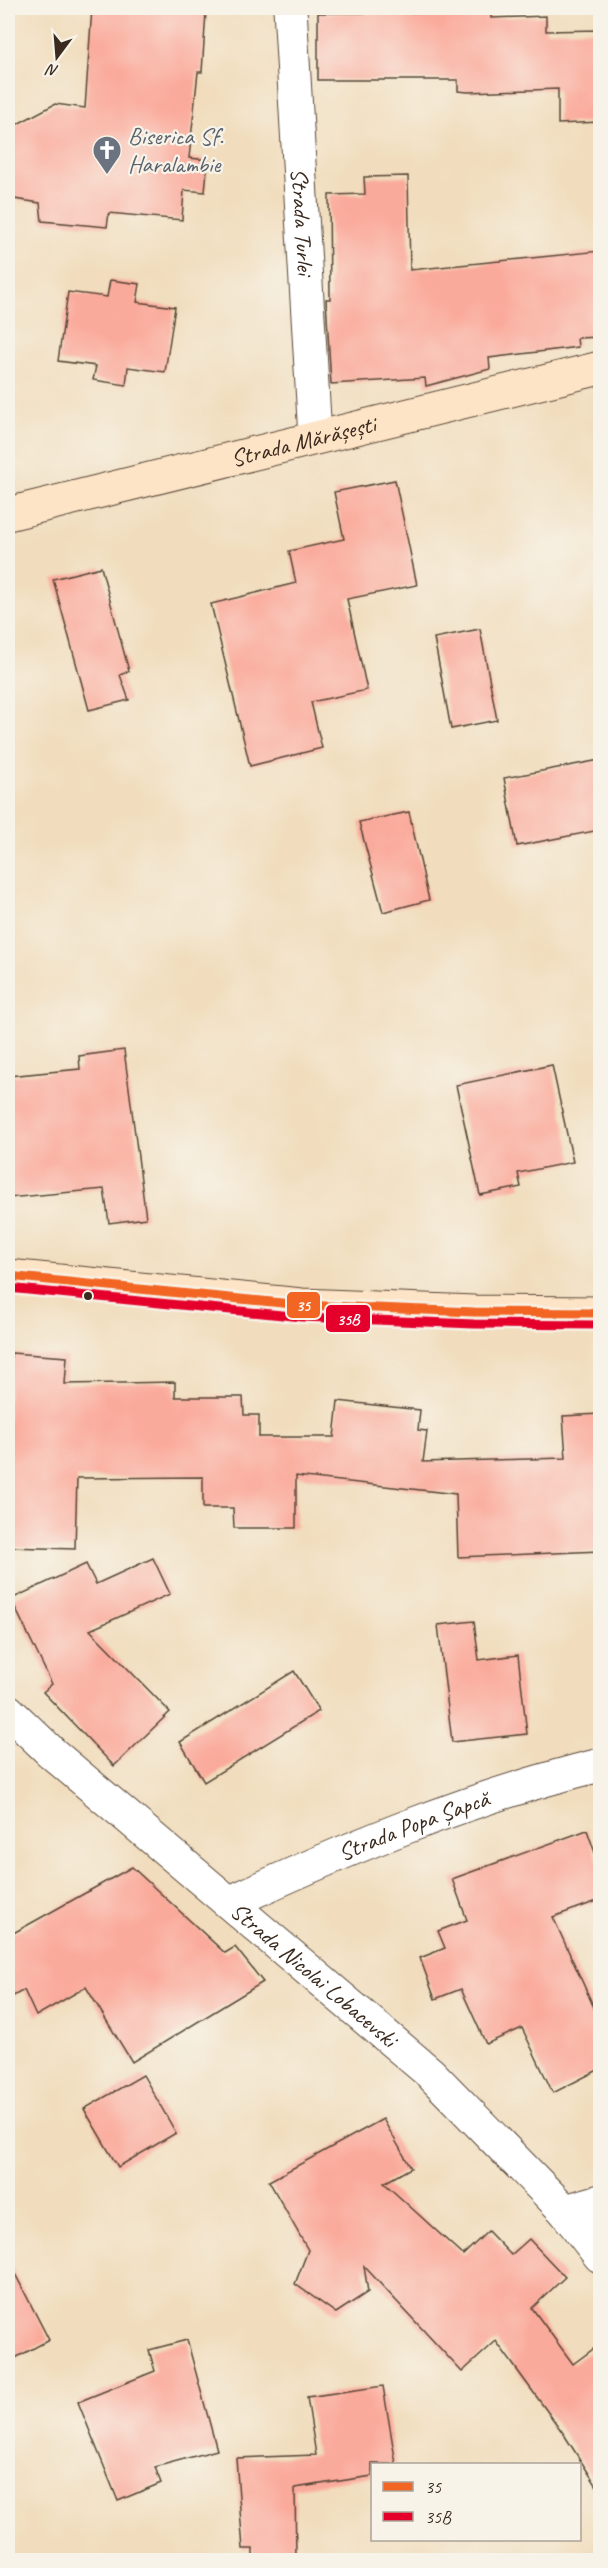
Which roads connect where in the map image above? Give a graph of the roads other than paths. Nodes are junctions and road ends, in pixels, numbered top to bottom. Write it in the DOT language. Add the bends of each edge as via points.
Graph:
graph roads {
  1 [pos="290,8"];
  2 [pos="600,368"];
  3 [pos="315,437"];
  4 [pos="8,514"];
  5 [pos="8,1276"];
  6 [pos="600,1313"];
  7 [pos="8,1711"];
  8 [pos="600,1765"];
  9 [pos="231,1902"];
  10 [pos="600,2201"];
  11 [pos="565,2211"];
  12 [pos="600,2256"];
  1 -- 3 [label="street, Strada Turlei"];
  2 -- 3 [label="main road, Strada Mărășești"];
  3 -- 4 [label="main road, Strada Mărășești"];
  5 -- 6 [label="main road" via="302,1305"];
  7 -- 9 [label="street, Strada Nicolai Lobacevski" via="52,1753"];
  8 -- 9 [label="street, Strada Popa Șapcă" via="430,1819"];
  9 -- 11 [label="street, Strada Nicolai Lobacevski" via="430,2073"];
  10 -- 11 [label="street"];
  11 -- 12 [label="street, Strada Nicolai Lobacevski"];
}
